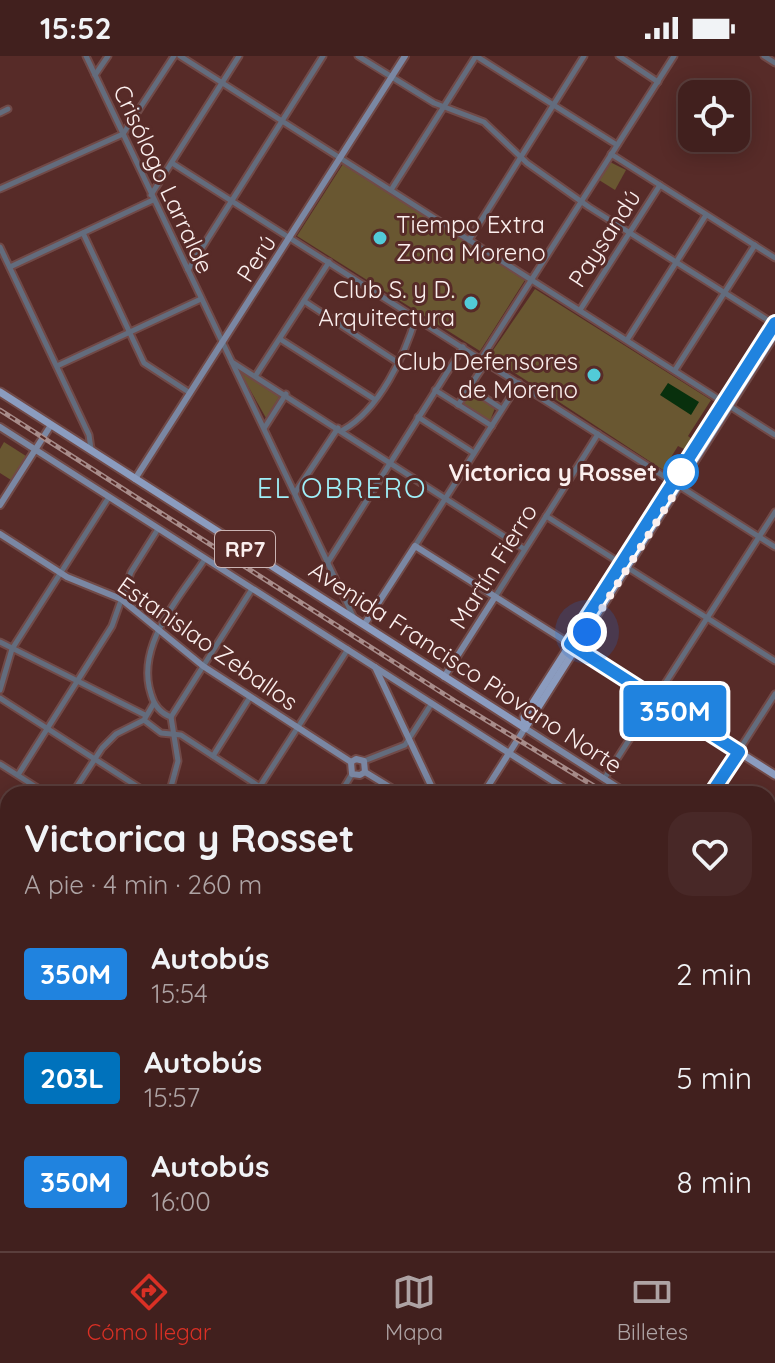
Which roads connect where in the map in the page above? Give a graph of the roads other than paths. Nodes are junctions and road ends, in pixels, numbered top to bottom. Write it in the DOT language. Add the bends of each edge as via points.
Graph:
graph roads {
  1 [pos="86,56"];
  2 [pos="108,56"];
  3 [pos="177,56"];
  4 [pos="239,56"];
  5 [pos="323,56"];
  6 [pos="358,56"];
  7 [pos="405,56"];
  8 [pos="476,56"];
  9 [pos="584,56"];
  10 [pos="619,56"];
  11 [pos="674,56"];
  12 [pos="764,56"];
  13 [pos="775,63"];
  14 [pos="95,75"];
  15 [pos="392,77"];
  16 [pos="658,82"];
  17 [pos="222,83"];
  18 [pos="554,105"];
  19 [pos="443,107"];
  20 [pos="8,109"];
  21 [pos="0,113"];
  22 [pos="282,121"];
  23 [pos="123,134"];
  24 [pos="617,145"];
  25 [pos="611,154"];
  26 [pos="341,158"];
  27 [pos="521,158"];
  28 [pos="172,163"];
  29 [pos="660,185"];
  30 [pos="0,189"];
  31 [pos="391,190"];
  32 [pos="152,197"];
  33 [pos="583,200"];
  34 [pos="229,201"];
  35 [pos="706,215"];
  36 [pos="629,232"];
  37 [pos="83,233"];
  38 [pos="290,239"];
  39 [pos="469,240"];
  40 [pos="755,245"];
  41 [pos="0,247"];
  42 [pos="775,258"];
  43 [pos="329,262"];
  44 [pos="676,262"];
  45 [pos="10,267"];
  46 [pos="187,271"];
  47 [pos="531,279"];
  48 [pos="725,292"];
  49 [pos="201,299"];
  50 [pos="304,301"];
  51 [pos="580,310"];
  52 [pos="416,317"];
  53 [pos="775,324"];
  54 [pos="128,333"];
  55 [pos="775,334"];
  56 [pos="280,339"];
  57 [pos="627,340"];
  58 [pos="223,343"];
  59 [pos="463,347"];
  60 [pos="484,360"];
  61 [pos="232,362"];
  62 [pos="397,362"];
  63 [pos="57,366"];
  64 [pos="675,370"];
  65 [pos="256,375"];
  66 [pos="519,383"];
  67 [pos="470,388"];
  68 [pos="435,390"];
  69 [pos="0,392"];
  70 [pos="190,393"];
  71 [pos="286,394"];
  72 [pos="374,399"];
  73 [pos="727,403"];
  74 [pos="458,405"];
  75 [pos="503,409"];
  76 [pos="418,417"];
  77 [pos="51,425"];
  78 [pos="492,426"];
  79 [pos="0,427"];
  80 [pos="265,428"];
  81 [pos="340,429"];
  82 [pos="598,434"];
  83 [pos="775,435"];
  84 [pos="35,450"];
  85 [pos="91,450"];
  86 [pos="474,453"];
  87 [pos="390,461"];
  88 [pos="135,479"];
  89 [pos="677,484"];
  90 [pos="295,493"];
  91 [pos="109,497"];
  92 [pos="446,498"];
  93 [pos="0,505"];
  94 [pos="775,512"];
  95 [pos="546,516"];
  96 [pos="158,529"];
  97 [pos="0,534"];
  98 [pos="759,537"];
  99 [pos="415,546"];
  100 [pos="775,547"];
  101 [pos="524,549"];
  102 [pos="205,559"];
  103 [pos="328,562"];
  104 [pos="624,566"];
  105 [pos="60,573"];
  106 [pos="252,589"];
  107 [pos="495,597"];
  108 [pos="121,599"];
  109 [pos="708,618"];
  110 [pos="355,619"];
  111 [pos="364,625"];
  112 [pos="159,630"];
  113 [pos="0,642"];
  114 [pos="573,646"];
  115 [pos="12,649"];
  116 [pos="348,649"];
  117 [pos="775,661"];
  118 [pos="374,665"];
  119 [pos="203,666"];
  120 [pos="444,677"];
  121 [pos="77,682"];
  122 [pos="0,690"];
  123 [pos="775,694"];
  124 [pos="250,697"];
  125 [pos="0,698"];
  126 [pos="656,699"];
  127 [pos="154,703"];
  128 [pos="433,703"];
  129 [pos="144,717"];
  130 [pos="171,717"];
  131 [pos="298,728"];
  132 [pos="525,728"];
  133 [pos="47,729"];
  134 [pos="175,733"];
  135 [pos="409,741"];
  136 [pos="510,752"];
  137 [pos="739,752"];
  138 [pos="213,756"];
  139 [pos="94,758"];
  140 [pos="364,761"];
  141 [pos="351,762"];
  142 [pos="0,764"];
  143 [pos="365,772"];
  144 [pos="352,774"];
  145 [pos="18,775"];
  146 [pos="775,775"];
  147 [pos="604,779"];
  148 [pos="33,786"];
  149 [pos="77,786"];
  150 [pos="137,786"];
  151 [pos="171,786"];
  152 [pos="258,786"];
  153 [pos="261,786"];
  154 [pos="345,786"];
  155 [pos="388,786"];
  156 [pos="431,786"];
  157 [pos="488,786"];
  158 [pos="561,786"];
  159 [pos="615,786"];
  160 [pos="716,786"];
  1 -- 14 [label="street, Crisólogo Larralde"];
  2 -- 14 [label="street"];
  3 -- 17 [label="street"];
  3 -- 23 [label="street"];
  4 -- 17 [label="street"];
  5 -- 22 [label="street"];
  6 -- 15 [label="street"];
  7 -- 15 [label="street, Perú"];
  8 -- 18 [label="street"];
  8 -- 19 [label="street"];
  9 -- 18 [label="street"];
  10 -- 16 [label="street"];
  11 -- 16 [label="street"];
  12 -- 13 [label="street"];
  14 -- 23 [label="street, Crisólogo Larralde"];
  15 -- 19 [label="street"];
  15 -- 26 [label="street, Perú"];
  16 -- 24 [label="street"];
  17 -- 22 [label="street"];
  17 -- 28 [label="street"];
  18 -- 24 [label="street"];
  18 -- 27 [label="street"];
  19 -- 27 [label="street" via="484,122"];
  19 -- 31 [label="street"];
  20 -- 21 [label="street"];
  22 -- 26 [label="street"];
  22 -- 34 [label="street"];
  23 -- 30 [label="street"];
  23 -- 32 [label="street, Crisólogo Larralde"];
  24 -- 25 [label="street"];
  25 -- 29 [label="street"];
  25 -- 33 [label="street"];
  26 -- 31 [label="street"];
  26 -- 38 [label="street, Perú"];
  27 -- 33 [label="street"];
  27 -- 39 [label="street"];
  28 -- 32 [label="street"];
  28 -- 34 [label="street"];
  29 -- 35 [label="street"];
  29 -- 36 [label="street, Paysandú"];
  31 -- 39 [label="street"];
  32 -- 37 [label="street"];
  32 -- 46 [label="street, Crisólogo Larralde"];
  33 -- 36 [label="street"];
  33 -- 47 [label="street"];
  34 -- 38 [label="street"];
  34 -- 46 [label="street"];
  35 -- 40 [label="street"];
  35 -- 44 [label="street"];
  36 -- 44 [label="street"];
  36 -- 51 [label="street, Paysandú"];
  37 -- 45 [label="street"];
  37 -- 54 [label="street"];
  38 -- 43 [label="street"];
  38 -- 58 [label="street, Perú"];
  39 -- 47 [label="street"];
  40 -- 42 [label="street"];
  40 -- 48 [label="street"];
  41 -- 45 [label="street"];
  43 -- 50 [label="street"];
  43 -- 52 [label="street"];
  44 -- 48 [label="street"];
  44 -- 57 [label="street"];
  45 -- 63 [label="street"];
  46 -- 49 [label="street, Crisólogo Larralde"];
  47 -- 51 [label="street"];
  47 -- 60 [label="street"];
  48 -- 53 [label="street"];
  48 -- 64 [label="street"];
  49 -- 54 [label="street"];
  49 -- 58 [label="street, Crisólogo Larralde"];
  50 -- 56 [label="street"];
  50 -- 62 [label="street"];
  51 -- 57 [label="street"];
  52 -- 59 [label="street"];
  52 -- 62 [label="street"];
  53 -- 73 [label="main road"];
  54 -- 63 [label="street"];
  54 -- 70 [label="street" via="148,366"];
  55 -- 73 [label="main road"];
  56 -- 65 [label="street"];
  56 -- 72 [label="street"];
  57 -- 64 [label="street"];
  58 -- 61 [label="street, Crisólogo Larralde"];
  58 -- 70 [label="street, Perú"];
  59 -- 60 [label="street"];
  59 -- 68 [label="street"];
  60 -- 66 [label="street"];
  60 -- 67 [label="street"];
  61 -- 65 [label="street"];
  61 -- 80 [label="street, Crisólogo Larralde"];
  62 -- 72 [label="street"];
  63 -- 85 [label="street"];
  64 -- 73 [label="street"];
  65 -- 71 [label="street"];
  66 -- 75 [label="street"];
  66 -- 82 [label="street"];
  67 -- 74 [label="street"];
  67 -- 75 [label="street"];
  68 -- 74 [label="street"];
  68 -- 76 [label="street"];
  69 -- 77 [label="main road, Avenida Francisco Piovano Norte / RP7"];
  70 -- 88 [label="street, Perú"];
  71 -- 80 [label="street"];
  71 -- 81 [label="street"];
  72 -- 81 [label="street"];
  73 -- 83 [label="street"];
  73 -- 89 [label="main road"];
  74 -- 78 [label="street"];
  75 -- 78 [label="street"];
  76 -- 86 [label="street"];
  76 -- 87 [label="street"];
  77 -- 84 [label="street"];
  77 -- 85 [label="main road, Avenida Francisco Piovano Norte / RP7"];
  78 -- 86 [label="street"];
  79 -- 84 [label="street"];
  80 -- 90 [label="street, Crisólogo Larralde"];
  81 -- 87 [label="street"];
  81 -- 90 [label="street"];
  82 -- 89 [label="street"];
  82 -- 95 [label="street, Martín Fierro"];
  84 -- 91 [label="street"];
  84 -- 93 [label="street"];
  85 -- 88 [label="main road, Avenida Francisco Piovano Norte / RP7"];
  86 -- 92 [label="street"];
  87 -- 92 [label="street"];
  87 -- 103 [label="street"];
  88 -- 110 [label="main road, Avenida Francisco Piovano Norte / RP7"];
  89 -- 98 [label="street"];
  89 -- 104 [label="main road"];
  90 -- 103 [label="street, Crisólogo Larralde"];
  91 -- 96 [label="street"];
  91 -- 105 [label="street"];
  92 -- 99 [label="street"];
  92 -- 101 [label="street"];
  94 -- 98 [label="street"];
  95 -- 101 [label="street, Martín Fierro"];
  95 -- 104 [label="street"];
  96 -- 102 [label="street"];
  96 -- 108 [label="street"];
  97 -- 105 [label="street, Estanislao Zeballos"];
  98 -- 100 [label="street"];
  98 -- 109 [label="street"];
  99 -- 107 [label="street"];
  99 -- 111 [label="street"];
  101 -- 107 [label="street, Martín Fierro"];
  102 -- 106 [label="street"];
  102 -- 112 [label="street"];
  103 -- 110 [label="street, Crisólogo Larralde"];
  104 -- 109 [label="street"];
  104 -- 114 [label="main road"];
  105 -- 108 [label="street, Estanislao Zeballos"];
  105 -- 115 [label="street"];
  106 -- 116 [label="street"];
  106 -- 119 [label="street"];
  107 -- 114 [label="street"];
  107 -- 120 [label="street, Martín Fierro"];
  108 -- 112 [label="street, Estanislao Zeballos"];
  108 -- 121 [label="street" via="112,626"];
  109 -- 117 [label="street"];
  109 -- 126 [label="street"];
  110 -- 111 [label="main road, Avenida Francisco Piovano Norte / RP7"];
  111 -- 120 [label="main road, Avenida Francisco Piovano Norte / RP7"];
  112 -- 119 [label="street, Estanislao Zeballos"];
  112 -- 127 [label="street" via="148,665"];
  113 -- 115 [label="street"];
  114 -- 126 [label="main road"];
  114 -- 132 [label="main road"];
  115 -- 121 [label="street"];
  115 -- 122 [label="street"];
  116 -- 118 [label="street"];
  116 -- 131 [label="street"];
  118 -- 128 [label="street"];
  118 -- 135 [label="street"];
  119 -- 124 [label="street, Estanislao Zeballos"];
  119 -- 130 [label="street"];
  120 -- 132 [label="main road, Avenida Francisco Piovano Norte / RP7"];
  121 -- 129 [label="street"];
  121 -- 133 [label="street"];
  123 -- 137 [label="street"];
  124 -- 131 [label="street, Estanislao Zeballos"];
  124 -- 138 [label="street"];
  125 -- 133 [label="street"];
  126 -- 137 [label="main road"];
  126 -- 147 [label="street"];
  127 -- 129 [label="street"];
  127 -- 130 [label="street"];
  128 -- 135 [label="street"];
  128 -- 136 [label="street"];
  129 -- 134 [label="street" via="161,733"];
  129 -- 139 [label="street" via="116,734"];
  130 -- 134 [label="street"];
  131 -- 141 [label="street, Estanislao Zeballos"];
  131 -- 153 [label="street"];
  132 -- 136 [label="street"];
  132 -- 147 [label="street, Avenida Francisco Piovano Norte"];
  133 -- 139 [label="street"];
  133 -- 145 [label="street"];
  134 -- 138 [label="street"];
  134 -- 151 [label="street" via="178,761"];
  135 -- 140 [label="street"];
  135 -- 156 [label="street"];
  136 -- 157 [label="street"];
  136 -- 158 [label="street"];
  137 -- 146 [label="main road"];
  137 -- 160 [label="street"];
  138 -- 152 [label="street"];
  139 -- 149 [label="street"];
  139 -- 150 [label="street"];
  140 -- 141 [label="street"];
  140 -- 143 [label="street"];
  141 -- 144 [label="street"];
  142 -- 145 [label="street"];
  143 -- 144 [label="street"];
  143 -- 155 [label="street"];
  144 -- 154 [label="street"];
  145 -- 148 [label="street"];
  147 -- 159 [label="street, Avenida Francisco Piovano Norte"];
}
